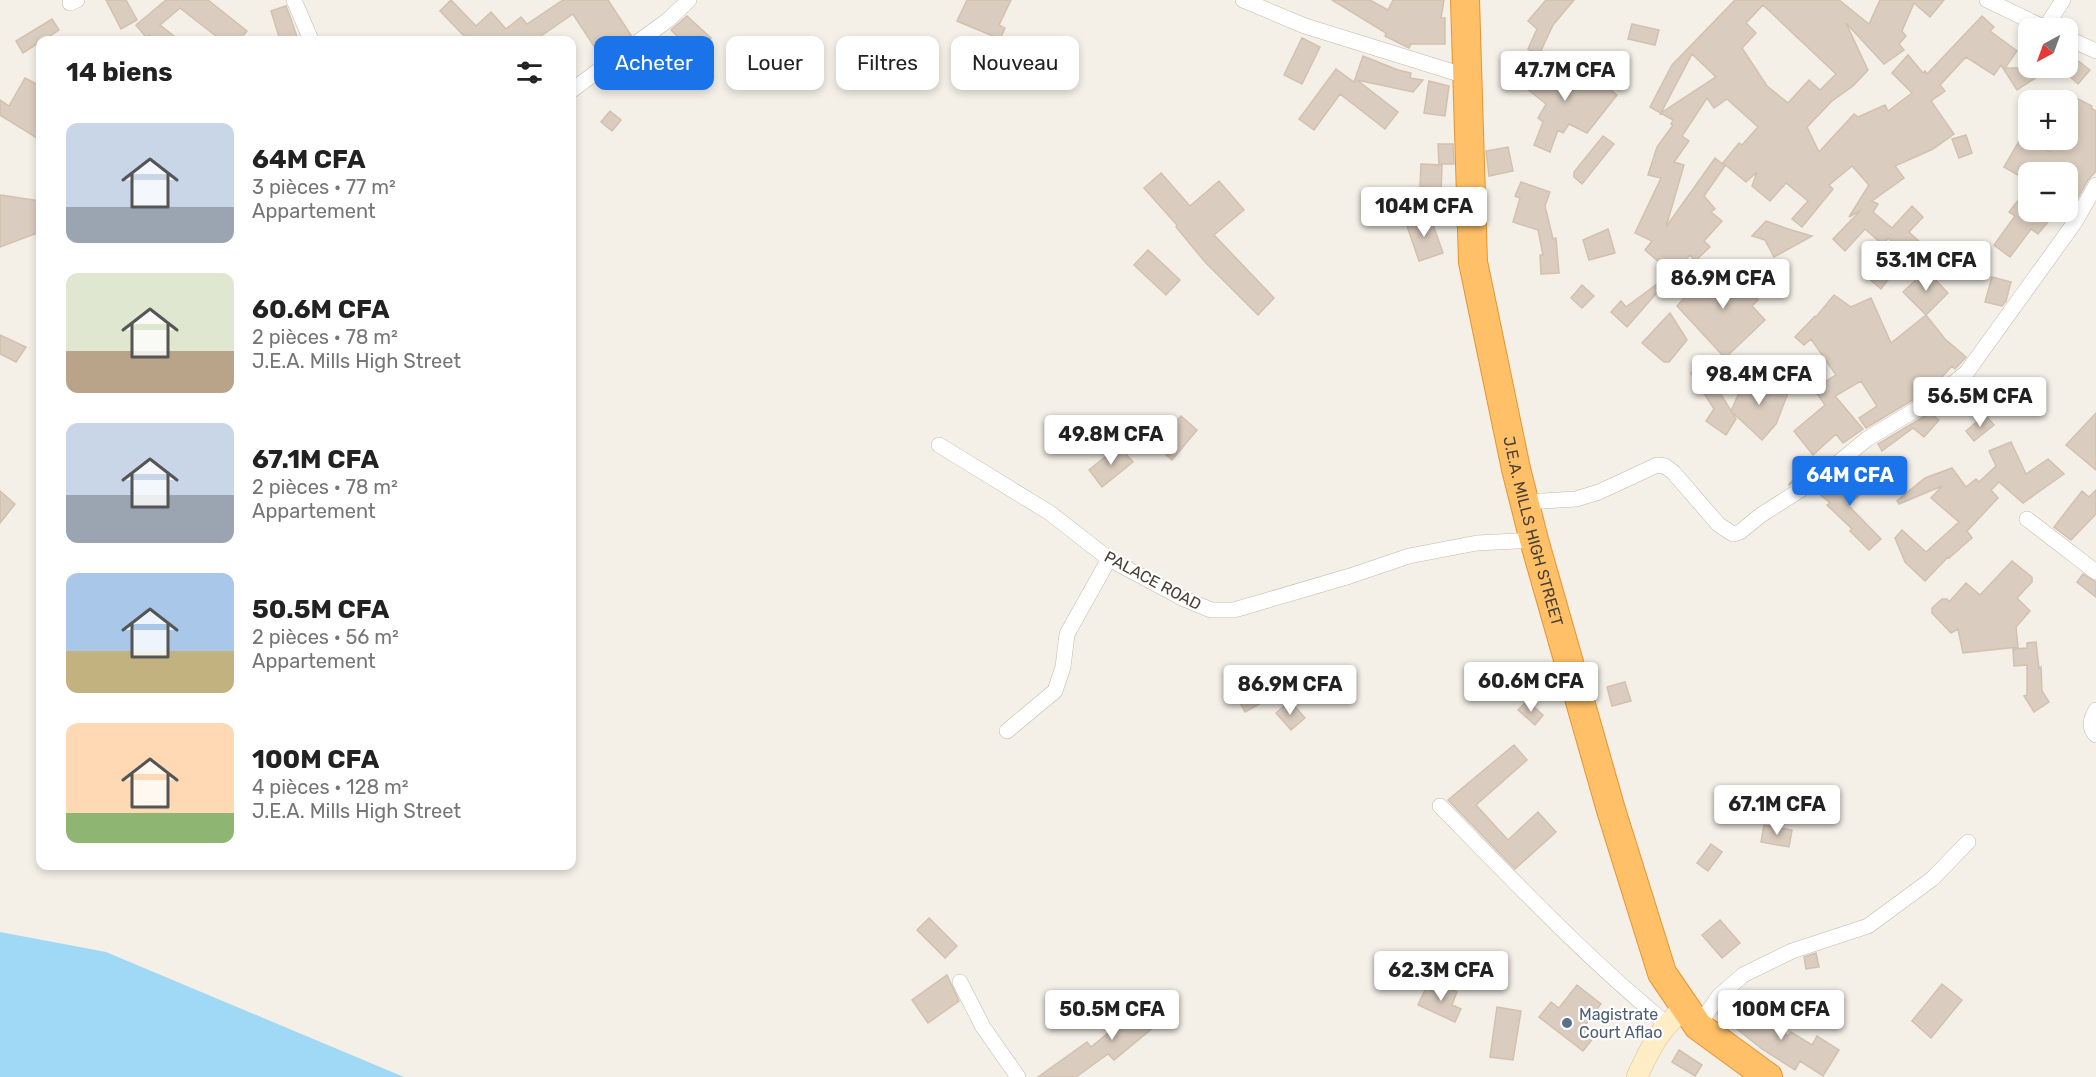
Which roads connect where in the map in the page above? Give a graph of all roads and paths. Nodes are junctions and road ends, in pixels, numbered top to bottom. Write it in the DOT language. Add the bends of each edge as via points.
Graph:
graph roads {
  1 [pos="294,0"];
  2 [pos="689,0"];
  3 [pos="1243,0"];
  4 [pos="1465,0"];
  5 [pos="1987,0"];
  6 [pos="2063,0"];
  7 [pos="2024,18"];
  8 [pos="2051,18"];
  9 [pos="309,36"];
  10 [pos="2078,43"];
  11 [pos="2096,51"];
  12 [pos="1466,76"];
  13 [pos="576,87"];
  14 [pos="2096,185"];
  15 [pos="939,445"];
  16 [pos="1525,502"];
  17 [pos="2027,519"];
  18 [pos="1534,540"];
  19 [pos="1109,559"];
  20 [pos="2096,572"];
  21 [pos="2096,710"];
  22 [pos="1007,731"];
  23 [pos="2096,735"];
  24 [pos="1440,806"];
  25 [pos="1968,842"];
  26 [pos="960,982"];
  27 [pos="1683,1019"];
  28 [pos="1018,1077"];
  29 [pos="1636,1077"];
  30 [pos="1768,1077"];
  1 -- 9 [label="street"];
  2 -- 13 [label="street" via="668,20"];
  3 -- 12 [label="street" via="1305,26"];
  4 -- 12 [label="highway, J.E.A. MILLS HIGH STREET"];
  5 -- 7 [label="street"];
  6 -- 8 [label="street"];
  10 -- 11 [label="street"];
  12 -- 16 [label="highway, J.E.A. MILLS HIGH STREET" via="1473,262"];
  14 -- 16 [label="street" via="2075,222 1967,372 1740,531 1733,534 1725,530 1665,466 1657,465 1576,499"];
  15 -- 19 [label="street, PALACE ROAD" via="1050,513"];
  16 -- 18 [label="highway, J.E.A. MILLS HIGH STREET"];
  17 -- 20 [label="street"];
  18 -- 19 [label="street, PALACE ROAD" via="1478,543 1409,556 1234,610 1211,610"];
  18 -- 27 [label="highway, J.E.A. MILLS HIGH STREET" via="1611,810 1662,973"];
  19 -- 22 [label="street" via="1067,634 1055,691"];
  21 -- 23 [label="street" via="2091,721"];
  24 -- 27 [label="street" via="1539,907 1642,1003"];
  25 -- 27 [label="street" via="1932,879 1868,926 1792,951 1743,975"];
  26 -- 28 [label="street" via="983,1027"];
  27 -- 29 [label="street" via="1654,1040"];
  27 -- 30 [label="highway, J.E.A. MILLS HIGH STREET"];
}
